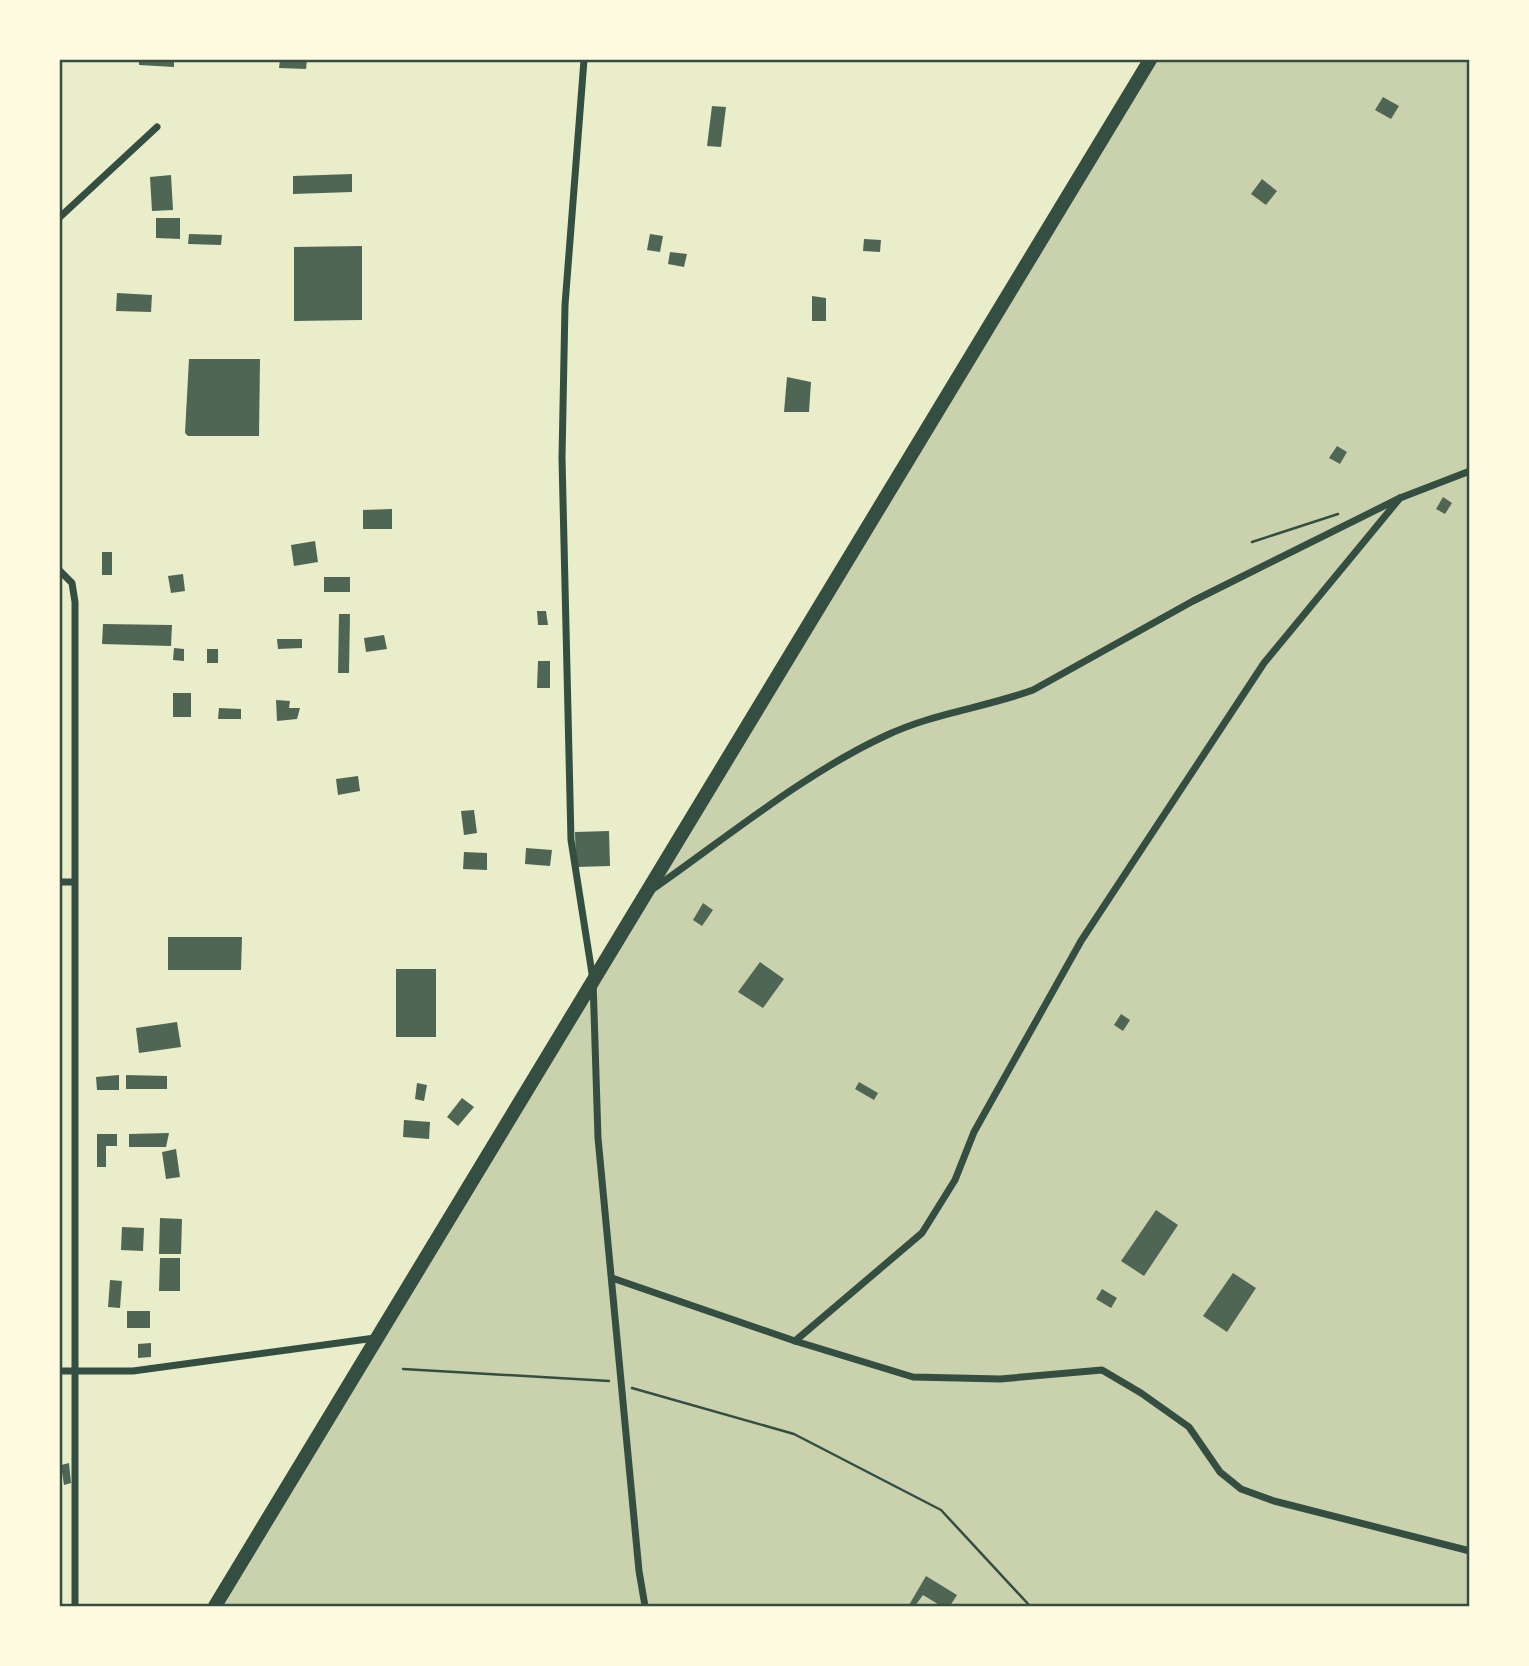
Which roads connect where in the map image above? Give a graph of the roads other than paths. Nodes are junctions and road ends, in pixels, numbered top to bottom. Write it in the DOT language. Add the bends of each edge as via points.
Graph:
graph roads {
  1 [pos="584,60"];
  2 [pos="1150,60"];
  3 [pos="157,127"];
  4 [pos="60,217"];
  5 [pos="1469,471"];
  6 [pos="1400,498"];
  7 [pos="60,571"];
  8 [pos="60,881"];
  9 [pos="73,882"];
  10 [pos="646,893"];
  11 [pos="593,980"];
  12 [pos="612,1278"];
  13 [pos="377,1337"];
  14 [pos="795,1341"];
  15 [pos="60,1371"];
  16 [pos="74,1371"];
  17 [pos="1469,1551"];
  18 [pos="75,1606"];
  19 [pos="215,1606"];
  20 [pos="645,1606"];
  1 -- 11 [label="street" via="565,305 562,458 571,840"];
  2 -- 10 [label="highway"];
  3 -- 4 [label="street"];
  5 -- 6 [label="street"];
  6 -- 10 [label="street" via="1193,601 1033,690 947,712 852,752"];
  6 -- 14 [label="street" via="1264,663 1081,941 974,1132 955,1180 922,1233"];
  7 -- 9 [label="street" via="72,583 75,602"];
  8 -- 9 [label="street"];
  9 -- 16 [label="street"];
  10 -- 11 [label="highway"];
  11 -- 12 [label="street" via="598,1138"];
  11 -- 13 [label="highway"];
  12 -- 14 [label="street"];
  12 -- 20 [label="street"];
  13 -- 16 [label="street" via="133,1371"];
  13 -- 19 [label="highway"];
  14 -- 17 [label="street" via="913,1377 1000,1379 1101,1370 1189,1427 1220,1472 1241,1489"];
  15 -- 16 [label="street"];
  16 -- 18 [label="street"];
}
